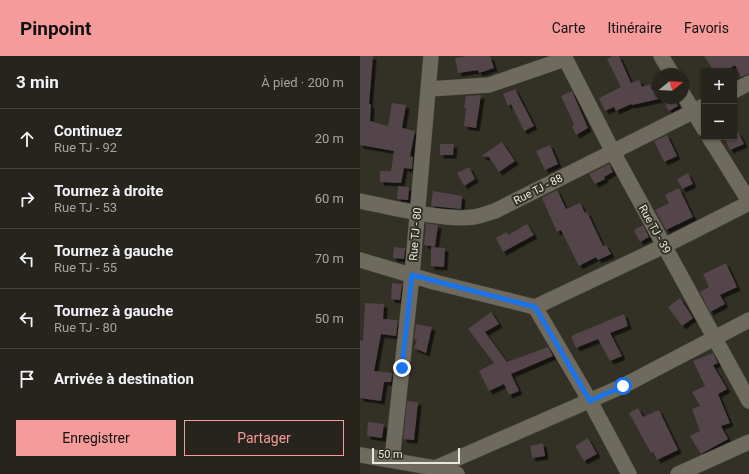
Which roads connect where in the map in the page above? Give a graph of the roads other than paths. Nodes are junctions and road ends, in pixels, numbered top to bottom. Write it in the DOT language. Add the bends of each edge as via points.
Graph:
graph roads {
  1 [pos="431,56"];
  2 [pos="661,56"];
  3 [pos="564,57"];
  4 [pos="668,68"];
  5 [pos="749,83"];
  6 [pos="429,89"];
  7 [pos="737,89"];
  8 [pos="689,100"];
  9 [pos="699,109"];
  10 [pos="711,140"];
  11 [pos="613,152"];
  12 [pos="360,201"];
  13 [pos="749,202"];
  14 [pos="417,212"];
  15 [pos="664,246"];
  16 [pos="360,260"];
  17 [pos="412,275"];
  18 [pos="535,307"];
  19 [pos="749,320"];
  20 [pos="714,338"];
  21 [pos="590,401"];
  22 [pos="749,401"];
  23 [pos="749,442"];
  24 [pos="360,455"];
  25 [pos="392,460"];
  26 [pos="434,471"];
  27 [pos="457,474"];
  28 [pos="629,474"];
  29 [pos="678,474"];
  1 -- 6 [label="street, Rue TJ - 80"];
  2 -- 4 [label="street"];
  3 -- 6 [label="street" via="489,85"];
  3 -- 11 [label="street, Rue TJ - 39"];
  5 -- 7 [label="street"];
  6 -- 14 [label="street, Rue TJ - 80"];
  8 -- 9 [label="street"];
  9 -- 11 [label="street, Rue TJ - 88"];
  10 -- 13 [label="street"];
  11 -- 14 [label="street, Rue TJ - 88" via="495,211 461,218"];
  11 -- 15 [label="street, Rue TJ - 39"];
  12 -- 14 [label="street, Rue TJ - 88"];
  13 -- 15 [label="street"];
  14 -- 17 [label="street, Rue TJ - 80"];
  15 -- 18 [label="street"];
  15 -- 20 [label="street, Rue TJ - 39"];
  16 -- 17 [label="street"];
  17 -- 18 [label="street"];
  17 -- 25 [label="street, Rue TJ - 80"];
  18 -- 21 [label="street"];
  19 -- 20 [label="street"];
  20 -- 21 [label="street"];
  20 -- 22 [label="street, Rue TJ - 39"];
  21 -- 26 [label="street"];
  21 -- 28 [label="street"];
  23 -- 29 [label="street"];
  24 -- 25 [label="street"];
  25 -- 26 [label="street"];
  26 -- 27 [label="street"];
}
